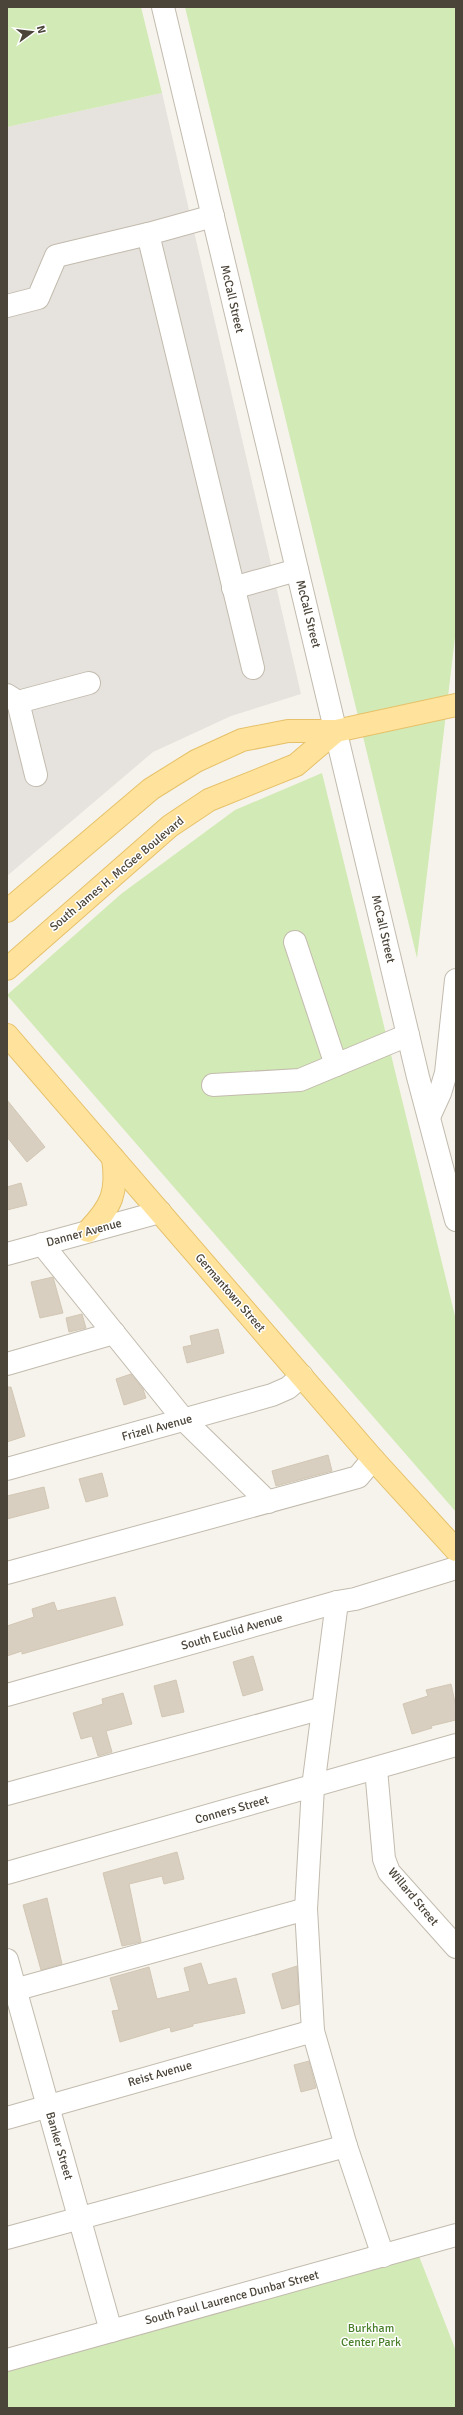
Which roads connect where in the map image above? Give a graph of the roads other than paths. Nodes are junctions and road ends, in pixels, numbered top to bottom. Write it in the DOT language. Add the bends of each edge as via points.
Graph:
graph roads {
  1 [pos="162,7"];
  2 [pos="213,216"];
  3 [pos="148,234"];
  4 [pos="7,306"];
  5 [pos="298,570"];
  6 [pos="233,588"];
  7 [pos="253,668"];
  8 [pos="89,683"];
  9 [pos="12,698"];
  10 [pos="456,705"];
  11 [pos="336,730"];
  12 [pos="36,775"];
  13 [pos="7,911"];
  14 [pos="295,942"];
  15 [pos="7,969"];
  16 [pos="455,993"];
  17 [pos="7,1035"];
  18 [pos="408,1035"];
  19 [pos="336,1065"];
  20 [pos="213,1085"];
  21 [pos="429,1117"];
  22 [pos="113,1158"];
  23 [pos="160,1212"];
  24 [pos="456,1220"];
  25 [pos="88,1231"];
  26 [pos="42,1244"];
  27 [pos="7,1254"];
  28 [pos="114,1333"];
  29 [pos="7,1364"];
  30 [pos="302,1376"];
  31 [pos="184,1420"];
  32 [pos="373,1459"];
  33 [pos="7,1469"];
  34 [pos="268,1502"];
  35 [pos="456,1550"];
  36 [pos="456,1568"];
  37 [pos="7,1574"];
  38 [pos="337,1602"];
  39 [pos="7,1695"];
  40 [pos="323,1708"];
  41 [pos="454,1749"];
  42 [pos="376,1769"];
  43 [pos="313,1787"];
  44 [pos="7,1794"];
  45 [pos="7,1873"];
  46 [pos="306,1909"];
  47 [pos="456,1947"];
  48 [pos="7,1960"];
  49 [pos="11,1991"];
  50 [pos="313,2031"];
  51 [pos="48,2106"];
  52 [pos="7,2118"];
  53 [pos="346,2146"];
  54 [pos="79,2218"];
  55 [pos="456,2235"];
  56 [pos="7,2238"];
  57 [pos="383,2256"];
  58 [pos="110,2331"];
  59 [pos="7,2360"];
  1 -- 2 [label="street, McCall Street"];
  2 -- 3 [label="street"];
  2 -- 5 [label="street, McCall Street"];
  3 -- 4 [label="street" via="56,256 38,298"];
  3 -- 6 [label="street"];
  5 -- 6 [label="street"];
  5 -- 11 [label="street, McCall Street"];
  6 -- 7 [label="street"];
  8 -- 9 [label="street"];
  9 -- 12 [label="street"];
  10 -- 11 [label="main road, South James H. McGee Boulevard"];
  11 -- 13 [label="main road, South James H. McGee Boulevard" via="288,731 242,740 196,761 151,789"];
  11 -- 15 [label="main road, South James H. McGee Boulevard" via="296,765 209,800 170,826"];
  11 -- 18 [label="street, McCall Street"];
  14 -- 19 [label="street"];
  16 -- 21 [label="street" via="446,1073"];
  17 -- 22 [label="main road, Germantown Street"];
  18 -- 19 [label="street"];
  18 -- 21 [label="street, McCall Street"];
  19 -- 20 [label="street" via="300,1080"];
  21 -- 24 [label="street, McCall Street"];
  22 -- 23 [label="main road, Germantown Street"];
  22 -- 25 [label="main road" via="116,1178 114,1194 102,1216"];
  23 -- 25 [label="street, Danner Avenue"];
  23 -- 30 [label="main road, Germantown Street"];
  25 -- 26 [label="street, Danner Avenue"];
  26 -- 27 [label="street, Danner Avenue"];
  26 -- 28 [label="street"];
  28 -- 29 [label="street"];
  28 -- 31 [label="street"];
  30 -- 31 [label="street, Frizell Avenue" via="288,1388 272,1395"];
  30 -- 32 [label="main road, Germantown Street"];
  31 -- 33 [label="street, Frizell Avenue"];
  31 -- 34 [label="street"];
  32 -- 34 [label="street" via="358,1477"];
  32 -- 35 [label="main road, Germantown Street"];
  34 -- 37 [label="street"];
  36 -- 38 [label="street, South Euclid Avenue" via="355,1600"];
  38 -- 39 [label="street, South Euclid Avenue"];
  38 -- 40 [label="street"];
  40 -- 43 [label="street"];
  40 -- 44 [label="street"];
  41 -- 42 [label="street, Conners Street"];
  42 -- 43 [label="street, Conners Street"];
  42 -- 47 [label="street, Willard Street" via="384,1859 389,1872"];
  43 -- 45 [label="street, Conners Street"];
  43 -- 46 [label="street"];
  46 -- 49 [label="street"];
  46 -- 50 [label="street"];
  48 -- 49 [label="street, Banker Street"];
  49 -- 51 [label="street, Banker Street"];
  50 -- 51 [label="street, Reist Avenue"];
  50 -- 53 [label="street"];
  51 -- 52 [label="street, Reist Avenue"];
  51 -- 54 [label="street, Banker Street"];
  53 -- 54 [label="street"];
  53 -- 57 [label="street"];
  54 -- 56 [label="street"];
  54 -- 58 [label="street, Banker Street"];
  55 -- 57 [label="street, South Paul Laurence Dunbar Street"];
  57 -- 58 [label="street, South Paul Laurence Dunbar Street"];
  58 -- 59 [label="street, South Paul Laurence Dunbar Street"];
}
